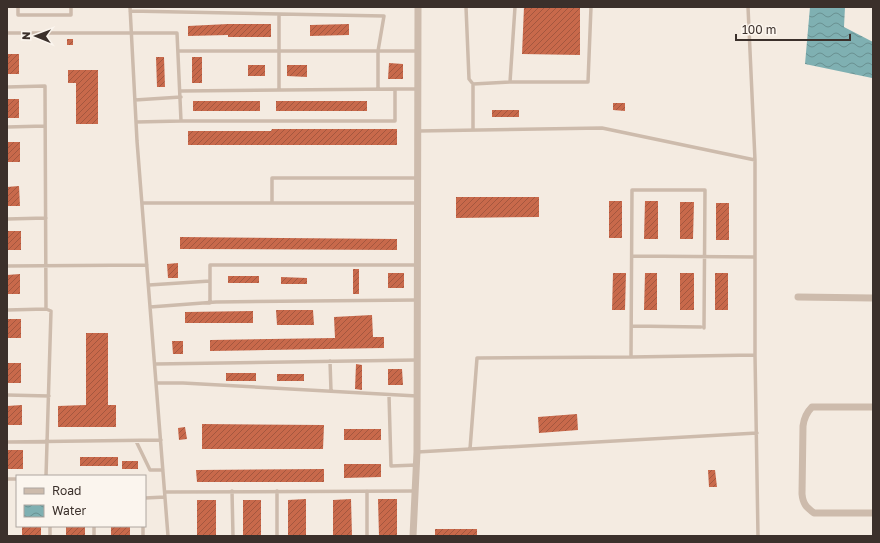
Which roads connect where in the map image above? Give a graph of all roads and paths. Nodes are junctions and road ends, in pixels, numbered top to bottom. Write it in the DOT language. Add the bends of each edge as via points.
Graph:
graph roads {
  1 [pos="18,7"];
  2 [pos="71,7"];
  3 [pos="418,7"];
  4 [pos="466,7"];
  5 [pos="515,7"];
  6 [pos="591,7"];
  7 [pos="748,7"];
  8 [pos="130,9"];
  9 [pos="279,14"];
  10 [pos="131,32"];
  11 [pos="7,33"];
  12 [pos="179,51"];
  13 [pos="279,51"];
  14 [pos="378,51"];
  15 [pos="418,51"];
  16 [pos="510,82"];
  17 [pos="473,84"];
  18 [pos="7,87"];
  19 [pos="418,88"];
  20 [pos="378,89"];
  21 [pos="396,89"];
  22 [pos="279,90"];
  23 [pos="180,91"];
  24 [pos="181,97"];
  25 [pos="135,100"];
  26 [pos="181,121"];
  27 [pos="136,122"];
  28 [pos="45,126"];
  29 [pos="7,127"];
  30 [pos="473,130"];
  31 [pos="418,131"];
  32 [pos="755,160"];
  33 [pos="418,178"];
  34 [pos="142,203"];
  35 [pos="272,203"];
  36 [pos="418,203"];
  37 [pos="46,218"];
  38 [pos="7,219"];
  39 [pos="632,256"];
  40 [pos="704,257"];
  41 [pos="755,257"];
  42 [pos="47,265"];
  43 [pos="147,265"];
  44 [pos="418,265"];
  45 [pos="7,266"];
  46 [pos="210,281"];
  47 [pos="149,285"];
  48 [pos="798,297"];
  49 [pos="873,298"];
  50 [pos="418,300"];
  51 [pos="210,303"];
  52 [pos="150,308"];
  53 [pos="46,309"];
  54 [pos="7,310"];
  55 [pos="632,326"];
  56 [pos="755,355"];
  57 [pos="631,357"];
  58 [pos="418,360"];
  59 [pos="330,361"];
  60 [pos="155,364"];
  61 [pos="156,383"];
  62 [pos="331,391"];
  63 [pos="389,394"];
  64 [pos="7,395"];
  65 [pos="48,396"];
  66 [pos="417,396"];
  67 [pos="873,407"];
  68 [pos="757,433"];
  69 [pos="161,440"];
  70 [pos="136,441"];
  71 [pos="7,442"];
  72 [pos="47,442"];
  73 [pos="470,449"];
  74 [pos="417,452"];
  75 [pos="416,465"];
  76 [pos="163,470"];
  77 [pos="46,475"];
  78 [pos="232,491"];
  79 [pos="277,491"];
  80 [pos="368,491"];
  81 [pos="415,491"];
  82 [pos="165,492"];
  83 [pos="165,497"];
  84 [pos="146,498"];
  85 [pos="873,513"];
  86 [pos="168,536"];
  87 [pos="233,536"];
  88 [pos="277,536"];
  89 [pos="367,536"];
  90 [pos="413,536"];
  91 [pos="758,536"];
  1 -- 2 [label="lane" via="18,14 71,15"];
  3 -- 15 [label="street"];
  4 -- 17 [label="lane" via="469,79"];
  5 -- 16 [label="lane"];
  6 -- 16 [label="lane" via="588,82"];
  7 -- 32 [label="lane"];
  8 -- 9 [label="lane"];
  8 -- 10 [label="lane"];
  9 -- 13 [label="lane"];
  9 -- 14 [label="lane" via="384,16"];
  10 -- 11 [label="lane"];
  10 -- 12 [label="lane" via="177,32"];
  10 -- 25 [label="lane"];
  12 -- 13 [label="lane"];
  12 -- 23 [label="lane"];
  13 -- 14 [label="lane"];
  13 -- 22 [label="lane"];
  14 -- 15 [label="lane"];
  14 -- 20 [label="lane"];
  15 -- 19 [label="street"];
  16 -- 17 [label="lane"];
  17 -- 30 [label="lane"];
  18 -- 28 [label="lane" via="45,86"];
  19 -- 21 [label="lane"];
  19 -- 31 [label="street"];
  20 -- 21 [label="lane"];
  20 -- 22 [label="lane"];
  21 -- 26 [label="lane" via="395,121"];
  22 -- 23 [label="lane"];
  23 -- 24 [label="lane"];
  24 -- 25 [label="lane"];
  24 -- 26 [label="lane"];
  25 -- 27 [label="lane"];
  26 -- 27 [label="lane"];
  27 -- 34 [label="lane"];
  28 -- 29 [label="lane"];
  28 -- 37 [label="lane"];
  30 -- 31 [label="lane"];
  30 -- 32 [label="lane" via="602,128"];
  31 -- 33 [label="street"];
  32 -- 41 [label="lane"];
  33 -- 35 [label="lane" via="272,178"];
  33 -- 36 [label="street"];
  34 -- 35 [label="lane"];
  34 -- 43 [label="lane"];
  35 -- 36 [label="lane"];
  36 -- 44 [label="street"];
  37 -- 38 [label="lane"];
  37 -- 42 [label="lane"];
  39 -- 40 [label="lane"];
  39 -- 40 [label="lane" via="632,190 705,190"];
  39 -- 55 [label="lane"];
  40 -- 41 [label="lane"];
  40 -- 55 [label="lane" via="702,327"];
  41 -- 56 [label="lane"];
  42 -- 43 [label="lane"];
  42 -- 45 [label="lane"];
  42 -- 53 [label="lane"];
  43 -- 47 [label="lane"];
  44 -- 46 [label="lane" via="210,265"];
  44 -- 50 [label="street"];
  46 -- 47 [label="lane"];
  46 -- 51 [label="lane"];
  47 -- 52 [label="lane"];
  48 -- 49 [label="street"];
  50 -- 51 [label="lane"];
  50 -- 58 [label="street"];
  51 -- 52 [label="lane"];
  52 -- 60 [label="lane"];
  53 -- 54 [label="lane"];
  53 -- 65 [label="lane" via="51,312"];
  55 -- 57 [label="lane"];
  56 -- 57 [label="lane"];
  56 -- 68 [label="lane"];
  57 -- 73 [label="lane" via="477,358"];
  58 -- 59 [label="lane"];
  58 -- 66 [label="street"];
  59 -- 60 [label="lane"];
  59 -- 62 [label="lane"];
  60 -- 61 [label="lane"];
  61 -- 62 [label="lane"];
  61 -- 69 [label="lane"];
  62 -- 63 [label="lane"];
  63 -- 66 [label="lane"];
  63 -- 75 [label="lane" via="391,466"];
  64 -- 65 [label="lane"];
  65 -- 72 [label="lane"];
  66 -- 74 [label="street"];
  67 -- 85 [label="street" via="812,407 807,411 804,418 802,494 803,502 814,513"];
  68 -- 73 [label="lane"];
  68 -- 91 [label="lane"];
  69 -- 70 [label="lane"];
  69 -- 76 [label="lane"];
  70 -- 72 [label="lane"];
  70 -- 76 [label="lane" via="150,470"];
  71 -- 72 [label="lane"];
  72 -- 77 [label="lane"];
  73 -- 74 [label="lane"];
  74 -- 75 [label="street"];
  75 -- 81 [label="street"];
  76 -- 82 [label="lane"];
  78 -- 79 [label="lane"];
  78 -- 82 [label="lane"];
  78 -- 87 [label="lane"];
  79 -- 80 [label="lane"];
  79 -- 88 [label="lane"];
  80 -- 81 [label="lane"];
  80 -- 89 [label="lane"];
  81 -- 90 [label="street"];
  82 -- 83 [label="lane"];
  83 -- 84 [label="lane"];
  83 -- 86 [label="lane"];
}
